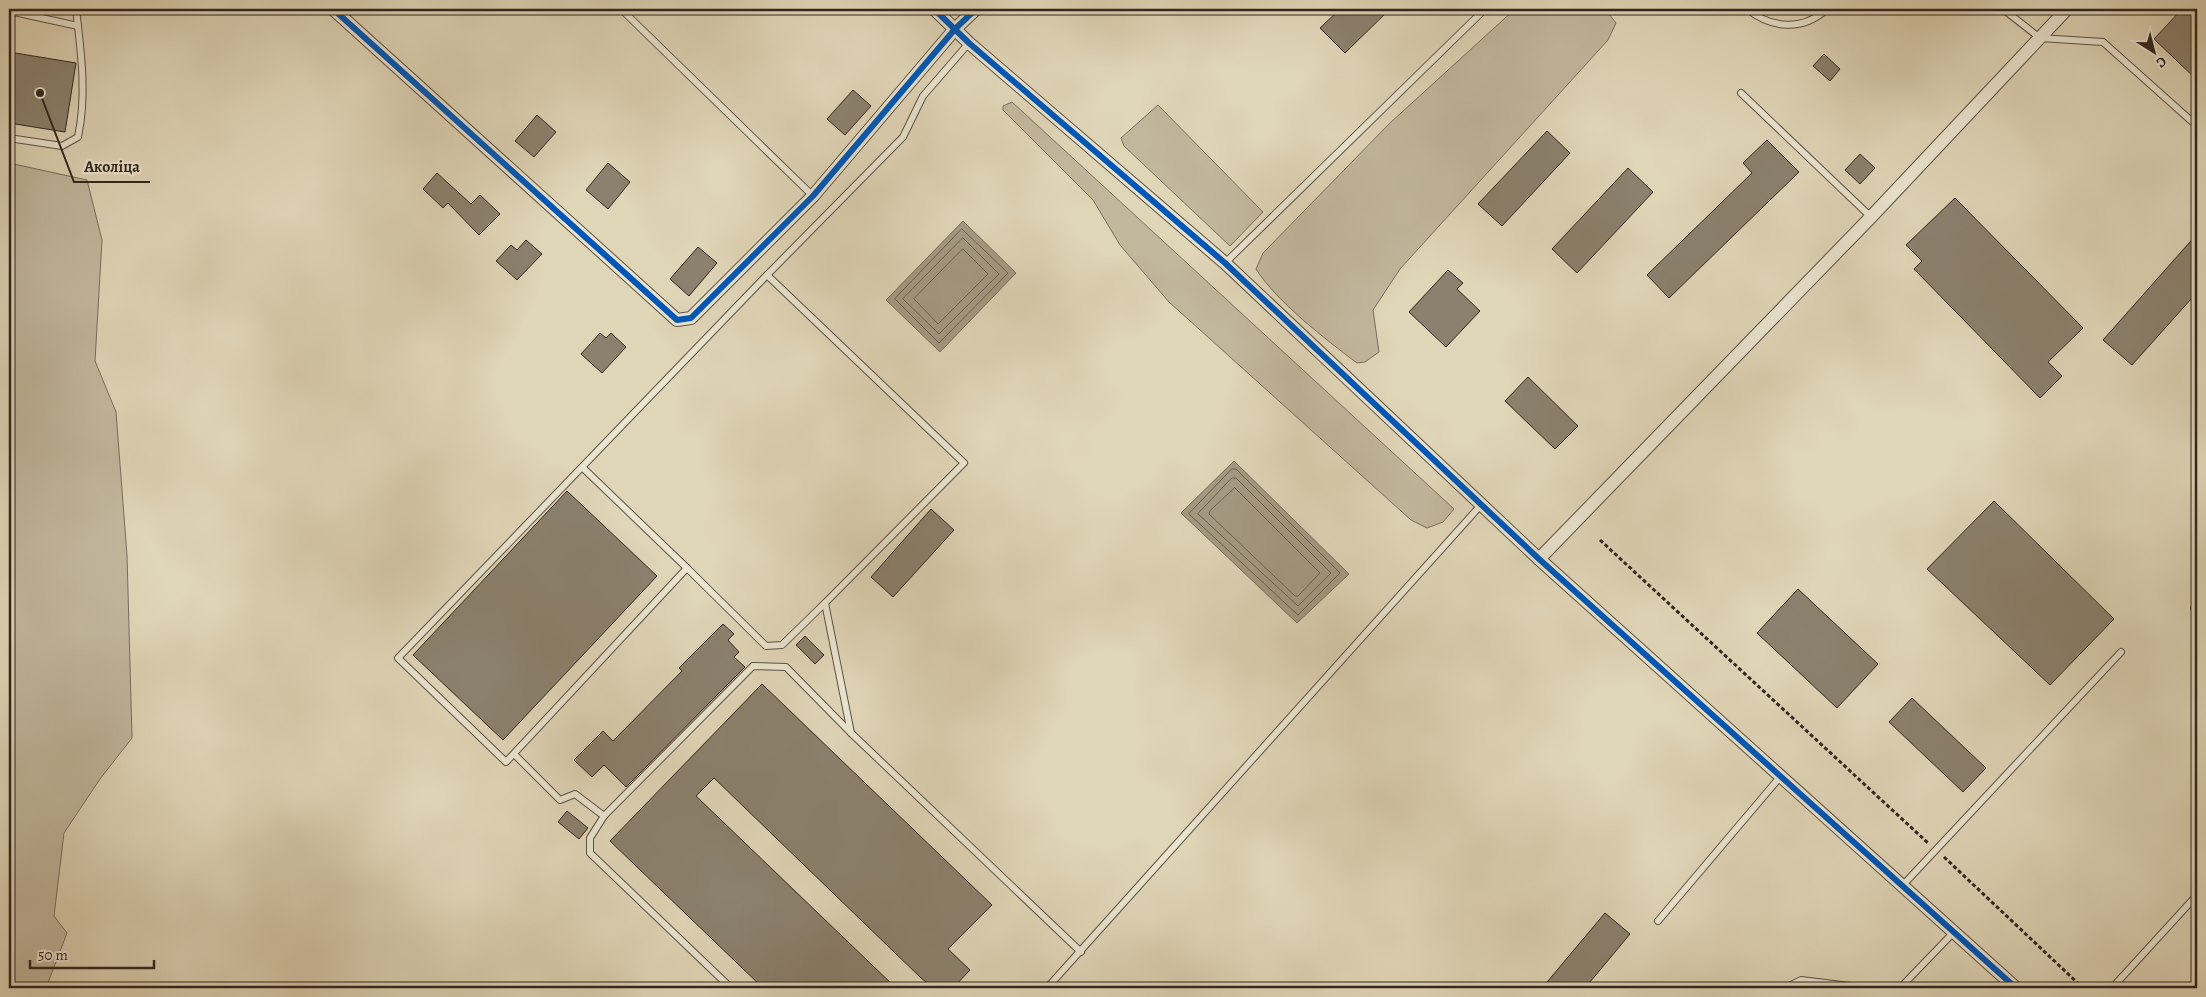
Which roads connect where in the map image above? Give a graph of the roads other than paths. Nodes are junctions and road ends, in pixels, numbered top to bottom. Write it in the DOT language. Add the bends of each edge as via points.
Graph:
graph roads {
  1 [pos="14,9"];
  2 [pos="76,9"];
  3 [pos="332,9"];
  4 [pos="620,9"];
  5 [pos="934,9"];
  6 [pos="976,9"];
  7 [pos="1485,9"];
  8 [pos="1748,9"];
  9 [pos="1827,9"];
  10 [pos="2004,9"];
  11 [pos="2067,9"];
  12 [pos="78,26"];
  13 [pos="956,30"];
  14 [pos="2040,38"];
  15 [pos="969,43"];
  16 [pos="1741,93"];
  17 [pos="2197,126"];
  18 [pos="9,138"];
  19 [pos="813,196"];
  20 [pos="1870,217"];
  21 [pos="1225,263"];
  22 [pos="767,275"];
  23 [pos="582,467"];
  24 [pos="1481,505"];
  25 [pos="1539,559"];
  26 [pos="687,568"];
  27 [pos="825,603"];
  28 [pos="2197,604"];
  29 [pos="2197,612"];
  30 [pos="2121,652"];
  31 [pos="851,733"];
  32 [pos="515,755"];
  33 [pos="1780,777"];
  34 [pos="604,816"];
  35 [pos="1903,885"];
  36 [pos="2197,895"];
  37 [pos="1658,921"];
  38 [pos="1954,932"];
  39 [pos="1081,952"];
  40 [pos="730,988"];
  41 [pos="1047,988"];
  42 [pos="1785,988"];
  43 [pos="1866,988"];
  44 [pos="1900,988"];
  45 [pos="2016,988"];
  46 [pos="2112,988"];
  1 -- 12 [label="lane" via="14,12"];
  2 -- 12 [label="lane"];
  3 -- 19 [label="street" via="677,320 691,318"];
  4 -- 19 [label="lane"];
  5 -- 13 [label="street"];
  6 -- 13 [label="street"];
  7 -- 21 [label="lane"];
  8 -- 9 [label="lane" via="1772,24 1787,26 1804,23"];
  10 -- 14 [label="lane"];
  11 -- 14 [label="street"];
  12 -- 18 [label="lane" via="83,73 78,137 62,146"];
  13 -- 15 [label="street"];
  13 -- 19 [label="street"];
  14 -- 17 [label="lane" via="2103,42"];
  14 -- 20 [label="street"];
  15 -- 21 [label="street"];
  15 -- 22 [label="lane" via="923,96 903,137"];
  16 -- 20 [label="lane"];
  20 -- 25 [label="street"];
  21 -- 24 [label="street"];
  22 -- 23 [label="lane"];
  22 -- 27 [label="lane" via="964,463"];
  23 -- 26 [label="lane"];
  23 -- 32 [label="lane" via="398,658 506,762"];
  24 -- 25 [label="street"];
  24 -- 39 [label="lane"];
  25 -- 33 [label="street"];
  26 -- 27 [label="lane" via="766,646 782,645"];
  26 -- 32 [label="lane"];
  27 -- 31 [label="lane"];
  28 -- 29 [label="lane" via="2194,608"];
  30 -- 35 [label="lane"];
  31 -- 34 [label="lane" via="786,667 753,666"];
  31 -- 39 [label="lane"];
  32 -- 34 [label="lane" via="560,800 575,794"];
  33 -- 35 [label="street"];
  33 -- 37 [label="lane"];
  34 -- 40 [label="lane" via="590,838 590,854"];
  35 -- 38 [label="street"];
  36 -- 46 [label="lane"];
  38 -- 44 [label="lane"];
  38 -- 45 [label="street"];
  39 -- 41 [label="lane"];
  42 -- 43 [label="lane" via="1802,980"];
}
